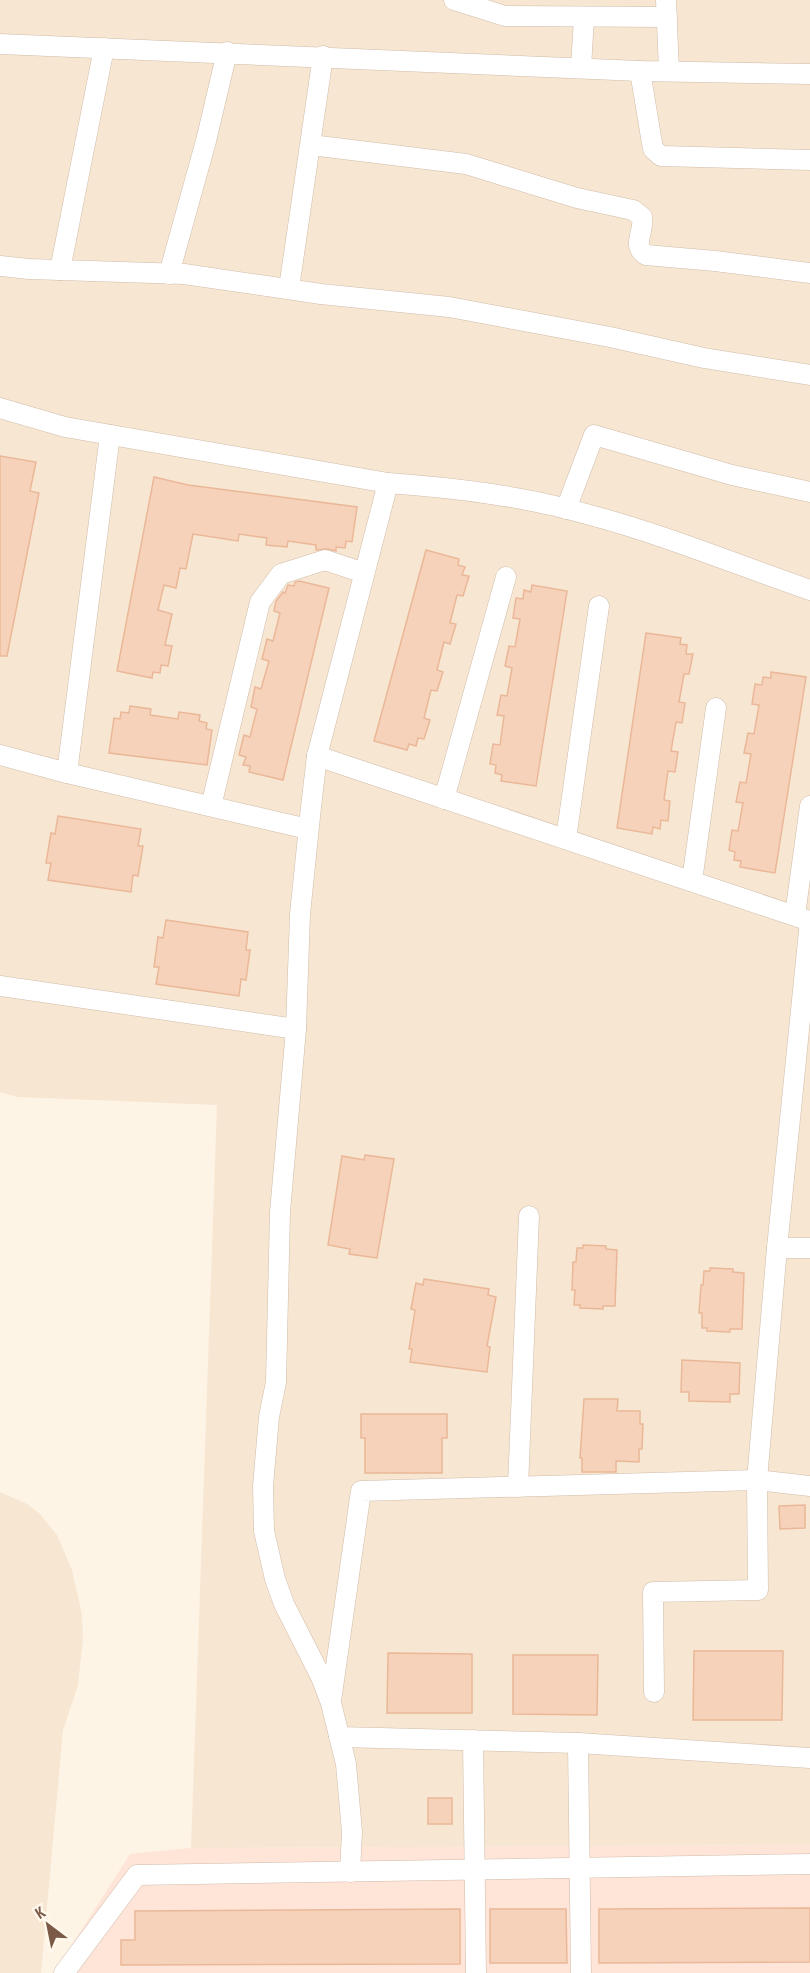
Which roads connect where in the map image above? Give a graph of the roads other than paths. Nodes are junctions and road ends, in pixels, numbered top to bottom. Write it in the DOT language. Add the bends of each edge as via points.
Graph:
graph roads {
  1 [pos="454,0"];
  2 [pos="667,9"];
  3 [pos="584,17"];
  4 [pos="0,44"];
  5 [pos="104,48"];
  6 [pos="226,52"];
  7 [pos="323,56"];
  8 [pos="581,68"];
  9 [pos="640,70"];
  10 [pos="669,71"];
  11 [pos="810,74"];
  12 [pos="311,145"];
  13 [pos="810,160"];
  14 [pos="0,266"];
  15 [pos="60,270"];
  16 [pos="810,273"];
  17 [pos="169,274"];
  18 [pos="289,288"];
  19 [pos="810,375"];
  20 [pos="0,408"];
  21 [pos="110,435"];
  22 [pos="388,483"];
  23 [pos="810,492"];
  24 [pos="566,509"];
  25 [pos="364,573"];
  26 [pos="506,577"];
  27 [pos="810,590"];
  28 [pos="599,606"];
  29 [pos="716,708"];
  30 [pos="0,755"];
  31 [pos="317,756"];
  32 [pos="67,772"];
  33 [pos="213,798"];
  34 [pos="444,799"];
  35 [pos="810,806"];
  36 [pos="308,829"];
  37 [pos="566,839"];
  38 [pos="692,881"];
  39 [pos="805,919"];
  40 [pos="0,986"];
  41 [pos="296,1029"];
  42 [pos="802,1076"];
  43 [pos="529,1216"];
  44 [pos="777,1248"];
  45 [pos="810,1248"];
  46 [pos="757,1480"];
  47 [pos="810,1486"];
  48 [pos="518,1487"];
  49 [pos="654,1692"];
  50 [pos="331,1703"];
  51 [pos="339,1737"];
  52 [pos="473,1740"];
  53 [pos="578,1743"];
  54 [pos="810,1758"];
  55 [pos="810,1864"];
  56 [pos="579,1868"];
  57 [pos="475,1869"];
  58 [pos="350,1872"];
  59 [pos="64,1973"];
  60 [pos="476,1973"];
  61 [pos="581,1973"];
  1 -- 3 [label="street" via="505,16"];
  2 -- 3 [label="street"];
  2 -- 10 [label="street"];
  3 -- 8 [label="street"];
  4 -- 5 [label="street"];
  5 -- 6 [label="street"];
  5 -- 15 [label="street"];
  6 -- 7 [label="street"];
  6 -- 17 [label="street"];
  7 -- 8 [label="street"];
  7 -- 12 [label="street"];
  8 -- 9 [label="street"];
  9 -- 10 [label="street"];
  9 -- 13 [label="street" via="653,149 661,156"];
  10 -- 11 [label="street"];
  12 -- 16 [label="street" via="466,164 577,198 633,210 642,217 638,246 646,255"];
  12 -- 18 [label="street"];
  14 -- 15 [label="street"];
  15 -- 17 [label="street"];
  17 -- 18 [label="street"];
  18 -- 19 [label="street" via="449,307"];
  20 -- 21 [label="street" via="65,428"];
  21 -- 22 [label="street"];
  21 -- 32 [label="street"];
  22 -- 24 [label="street" via="491,493"];
  22 -- 25 [label="street"];
  23 -- 24 [label="street" via="732,475 594,435"];
  24 -- 27 [label="street" via="637,529"];
  25 -- 31 [label="street"];
  25 -- 33 [label="street" via="325,560 281,574 260,602"];
  26 -- 34 [label="street"];
  28 -- 37 [label="street"];
  29 -- 38 [label="street"];
  30 -- 32 [label="street"];
  31 -- 34 [label="street"];
  31 -- 36 [label="street"];
  32 -- 36 [label="street"];
  34 -- 37 [label="street"];
  35 -- 39 [label="street"];
  36 -- 41 [label="street"];
  37 -- 38 [label="street"];
  38 -- 39 [label="street"];
  39 -- 42 [label="street"];
  40 -- 41 [label="street"];
  41 -- 50 [label="street" via="280,1212 276,1382 265,1451 262,1509 274,1579"];
  42 -- 44 [label="street"];
  43 -- 48 [label="street"];
  44 -- 45 [label="street"];
  44 -- 46 [label="street"];
  46 -- 47 [label="street"];
  46 -- 48 [label="street"];
  46 -- 49 [label="street" via="758,1590 653,1592"];
  48 -- 50 [label="street" via="361,1491"];
  50 -- 51 [label="street"];
  51 -- 52 [label="street"];
  51 -- 58 [label="street" via="350,1798"];
  52 -- 53 [label="street"];
  52 -- 57 [label="street"];
  53 -- 54 [label="street"];
  53 -- 56 [label="street"];
  55 -- 56 [label="street"];
  56 -- 57 [label="street"];
  56 -- 61 [label="street"];
  57 -- 58 [label="street"];
  57 -- 60 [label="street"];
  58 -- 59 [label="street" via="136,1875"];
}
